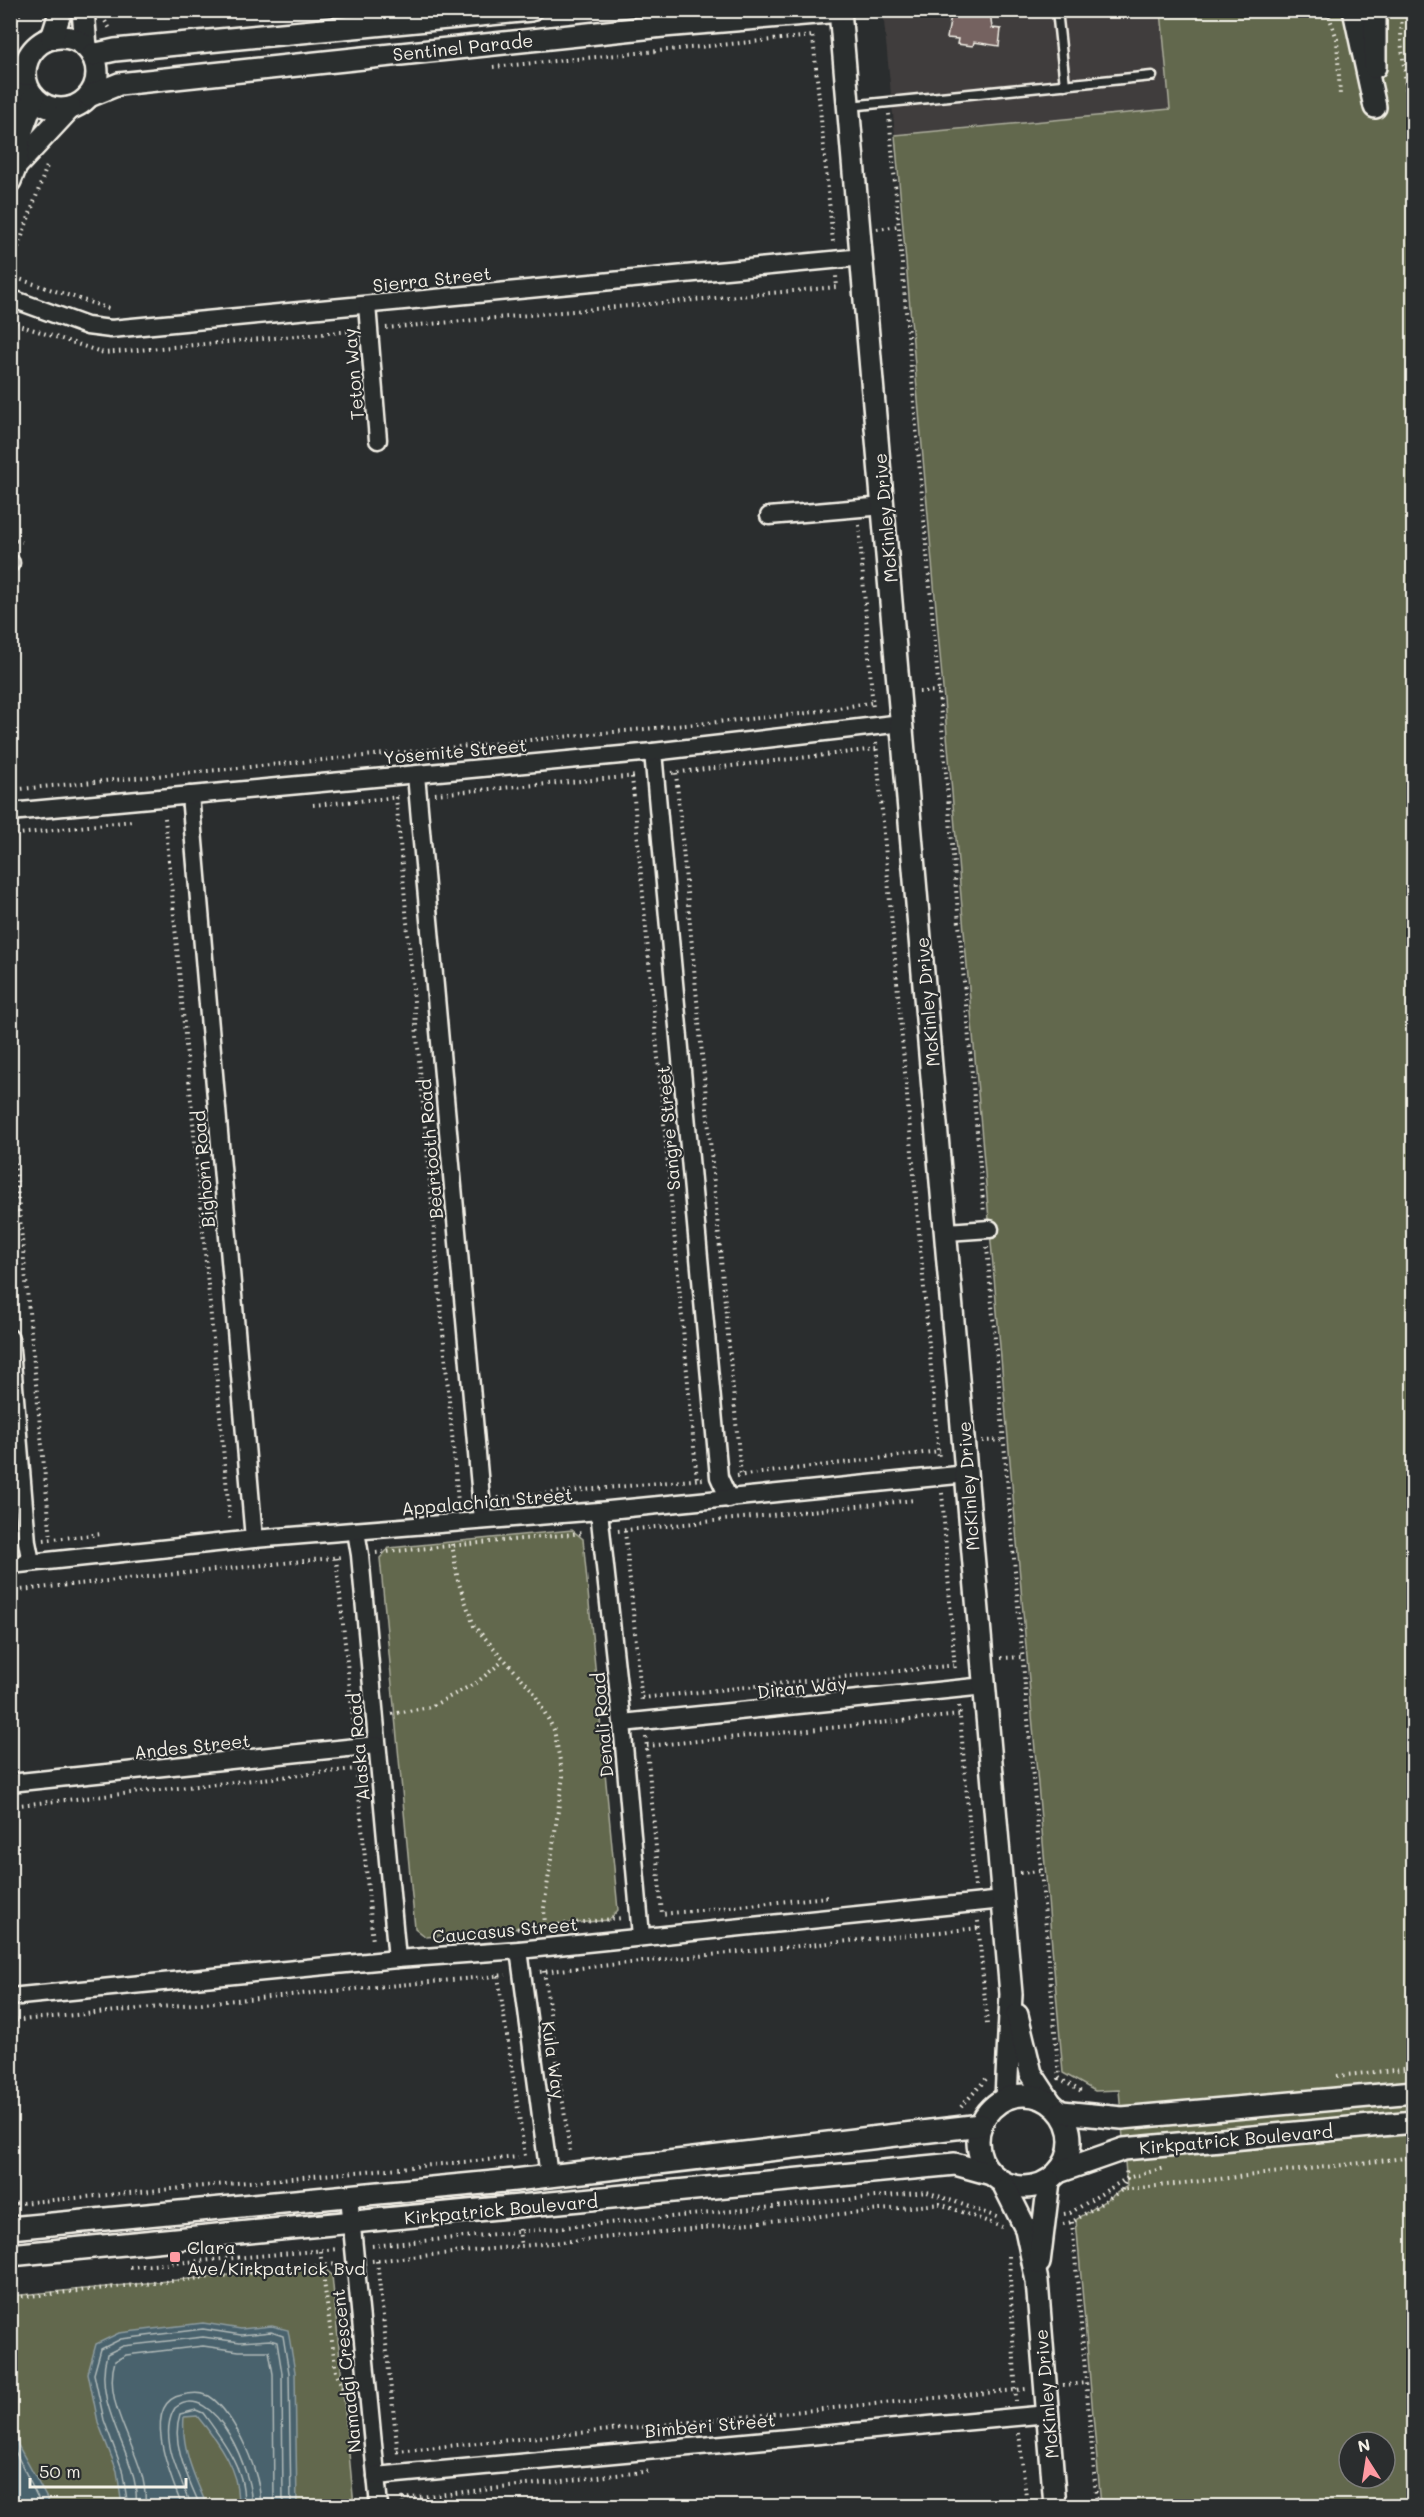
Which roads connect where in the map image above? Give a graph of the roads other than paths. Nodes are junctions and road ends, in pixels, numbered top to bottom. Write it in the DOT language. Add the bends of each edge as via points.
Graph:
graph roads {
  1 [pos="61,10"];
  2 [pos="83,10"];
  3 [pos="531,10"];
  4 [pos="1057,10"];
  5 [pos="840,11"];
  6 [pos="662,18"];
  7 [pos="52,38"];
  8 [pos="89,51"];
  9 [pos="19,58"];
  10 [pos="1152,76"];
  11 [pos="1065,85"];
  12 [pos="10,95"];
  13 [pos="33,96"];
  14 [pos="89,96"];
  15 [pos="849,106"];
  16 [pos="70,108"];
  17 [pos="13,174"];
  18 [pos="863,257"];
  19 [pos="10,298"];
  20 [pos="367,305"];
  21 [pos="378,440"];
  22 [pos="884,506"];
  23 [pos="769,516"];
  24 [pos="902,723"];
  25 [pos="653,752"];
  26 [pos="416,775"];
  27 [pos="190,795"];
  28 [pos="10,812"];
  29 [pos="988,1229"];
  30 [pos="947,1233"];
  31 [pos="10,1338"];
  32 [pos="967,1474"];
  33 [pos="729,1499"];
  34 [pos="599,1511"];
  35 [pos="483,1520"];
  36 [pos="356,1532"];
  37 [pos="254,1539"];
  38 [pos="31,1562"];
  39 [pos="10,1565"];
  40 [pos="985,1686"];
  41 [pos="622,1723"];
  42 [pos="376,1745"];
  43 [pos="10,1783"];
  44 [pos="1003,1900"];
  45 [pos="641,1936"];
  46 [pos="519,1950"];
  47 [pos="397,1959"];
  48 [pos="1011,1994"];
  49 [pos="10,1997"];
  50 [pos="1413,2092"];
  51 [pos="1006,2098"];
  52 [pos="1056,2107"];
  53 [pos="1413,2122"];
  54 [pos="981,2125"];
  55 [pos="549,2176"];
  56 [pos="1055,2176"];
  57 [pos="997,2179"];
  58 [pos="349,2196"];
  59 [pos="352,2222"];
  60 [pos="1034,2223"];
  61 [pos="10,2228"];
  62 [pos="10,2255"];
  63 [pos="1048,2414"];
  64 [pos="376,2476"];
  65 [pos="379,2506"];
  66 [pos="1055,2506"];
  1 -- 7 [label="street"];
  2 -- 8 [label="street"];
  3 -- 8 [label="street, Sentinel Parade"];
  4 -- 11 [label="lane"];
  5 -- 6 [label="street, Sentinel Parade"];
  5 -- 15 [label="street, McKinley Drive"];
  6 -- 14 [label="street, Sentinel Parade" via="119,84"];
  7 -- 8 [label="street" via="70,38"];
  7 -- 9 [label="street"];
  8 -- 14 [label="street" via="97,76"];
  9 -- 13 [label="street"];
  10 -- 11 [label="lane"];
  11 -- 15 [label="lane"];
  12 -- 13 [label="street"];
  13 -- 16 [label="street" via="50,108"];
  13 -- 17 [label="street"];
  14 -- 16 [label="street"];
  15 -- 18 [label="street, McKinley Drive"];
  16 -- 17 [label="street"];
  18 -- 20 [label="street, Sierra Street"];
  18 -- 22 [label="street, McKinley Drive"];
  19 -- 20 [label="street, Sierra Street" via="87,326 111,329"];
  20 -- 21 [label="street, Teton Way"];
  22 -- 23 [label="street"];
  22 -- 24 [label="street, McKinley Drive"];
  24 -- 25 [label="street, Yosemite Street"];
  24 -- 30 [label="street, McKinley Drive"];
  25 -- 26 [label="street, Yosemite Street"];
  25 -- 33 [label="street, Sangre Street" via="719,1477"];
  26 -- 27 [label="street, Yosemite Street"];
  26 -- 35 [label="street, Beartooth Road"];
  27 -- 28 [label="street, Yosemite Street"];
  27 -- 37 [label="street, Bighorn Road"];
  29 -- 30 [label="street"];
  30 -- 32 [label="street, McKinley Drive"];
  31 -- 38 [label="street"];
  32 -- 33 [label="street, Appalachian Street"];
  32 -- 40 [label="street, McKinley Drive"];
  33 -- 34 [label="street, Appalachian Street"];
  34 -- 35 [label="street, Appalachian Street"];
  34 -- 41 [label="street, Denali Road"];
  35 -- 36 [label="street, Appalachian Street"];
  36 -- 37 [label="street, Appalachian Street"];
  36 -- 42 [label="street, Alaska Road"];
  37 -- 38 [label="street, Appalachian Street"];
  38 -- 39 [label="street, Appalachian Street"];
  40 -- 41 [label="street, Diran Way"];
  40 -- 44 [label="street, McKinley Drive"];
  41 -- 45 [label="street, Denali Road"];
  42 -- 43 [label="street, Andes Street"];
  42 -- 47 [label="street, Alaska Road"];
  44 -- 45 [label="street, Caucasus Street"];
  44 -- 48 [label="street, McKinley Drive"];
  45 -- 46 [label="street, Caucasus Street"];
  46 -- 47 [label="street, Caucasus Street"];
  46 -- 55 [label="street, Kula Way"];
  47 -- 49 [label="street, Caucasus Street"];
  48 -- 51 [label="street, McKinley Drive"];
  48 -- 52 [label="street, McKinley Drive" via="1031,2073"];
  50 -- 52 [label="street, Kirkpatrick Boulevard" via="1122,2118"];
  51 -- 52 [label="street" via="1028,2095"];
  51 -- 54 [label="street" via="993,2106"];
  52 -- 56 [label="street" via="1069,2126 1071,2142 1069,2157"];
  53 -- 56 [label="street, Kirkpatrick Boulevard" via="1124,2149"];
  54 -- 55 [label="street, Kirkpatrick Boulevard"];
  54 -- 57 [label="street" via="978,2148 982,2162"];
  55 -- 58 [label="street, Kirkpatrick Boulevard"];
  56 -- 57 [label="street" via="1034,2187 1018,2188"];
  56 -- 60 [label="street, McKinley Drive"];
  57 -- 59 [label="street, Kirkpatrick Boulevard" via="955,2164"];
  57 -- 60 [label="street, McKinley Drive"];
  58 -- 59 [label="street, Namadgi Crescent"];
  58 -- 61 [label="street, Kirkpatrick Boulevard"];
  59 -- 62 [label="street, Kirkpatrick Boulevard"];
  59 -- 64 [label="street, Namadgi Crescent"];
  60 -- 63 [label="street, McKinley Drive"];
  63 -- 64 [label="street, Bimberi Street"];
  63 -- 66 [label="street, McKinley Drive"];
  64 -- 65 [label="street, Namadgi Crescent"];
}
